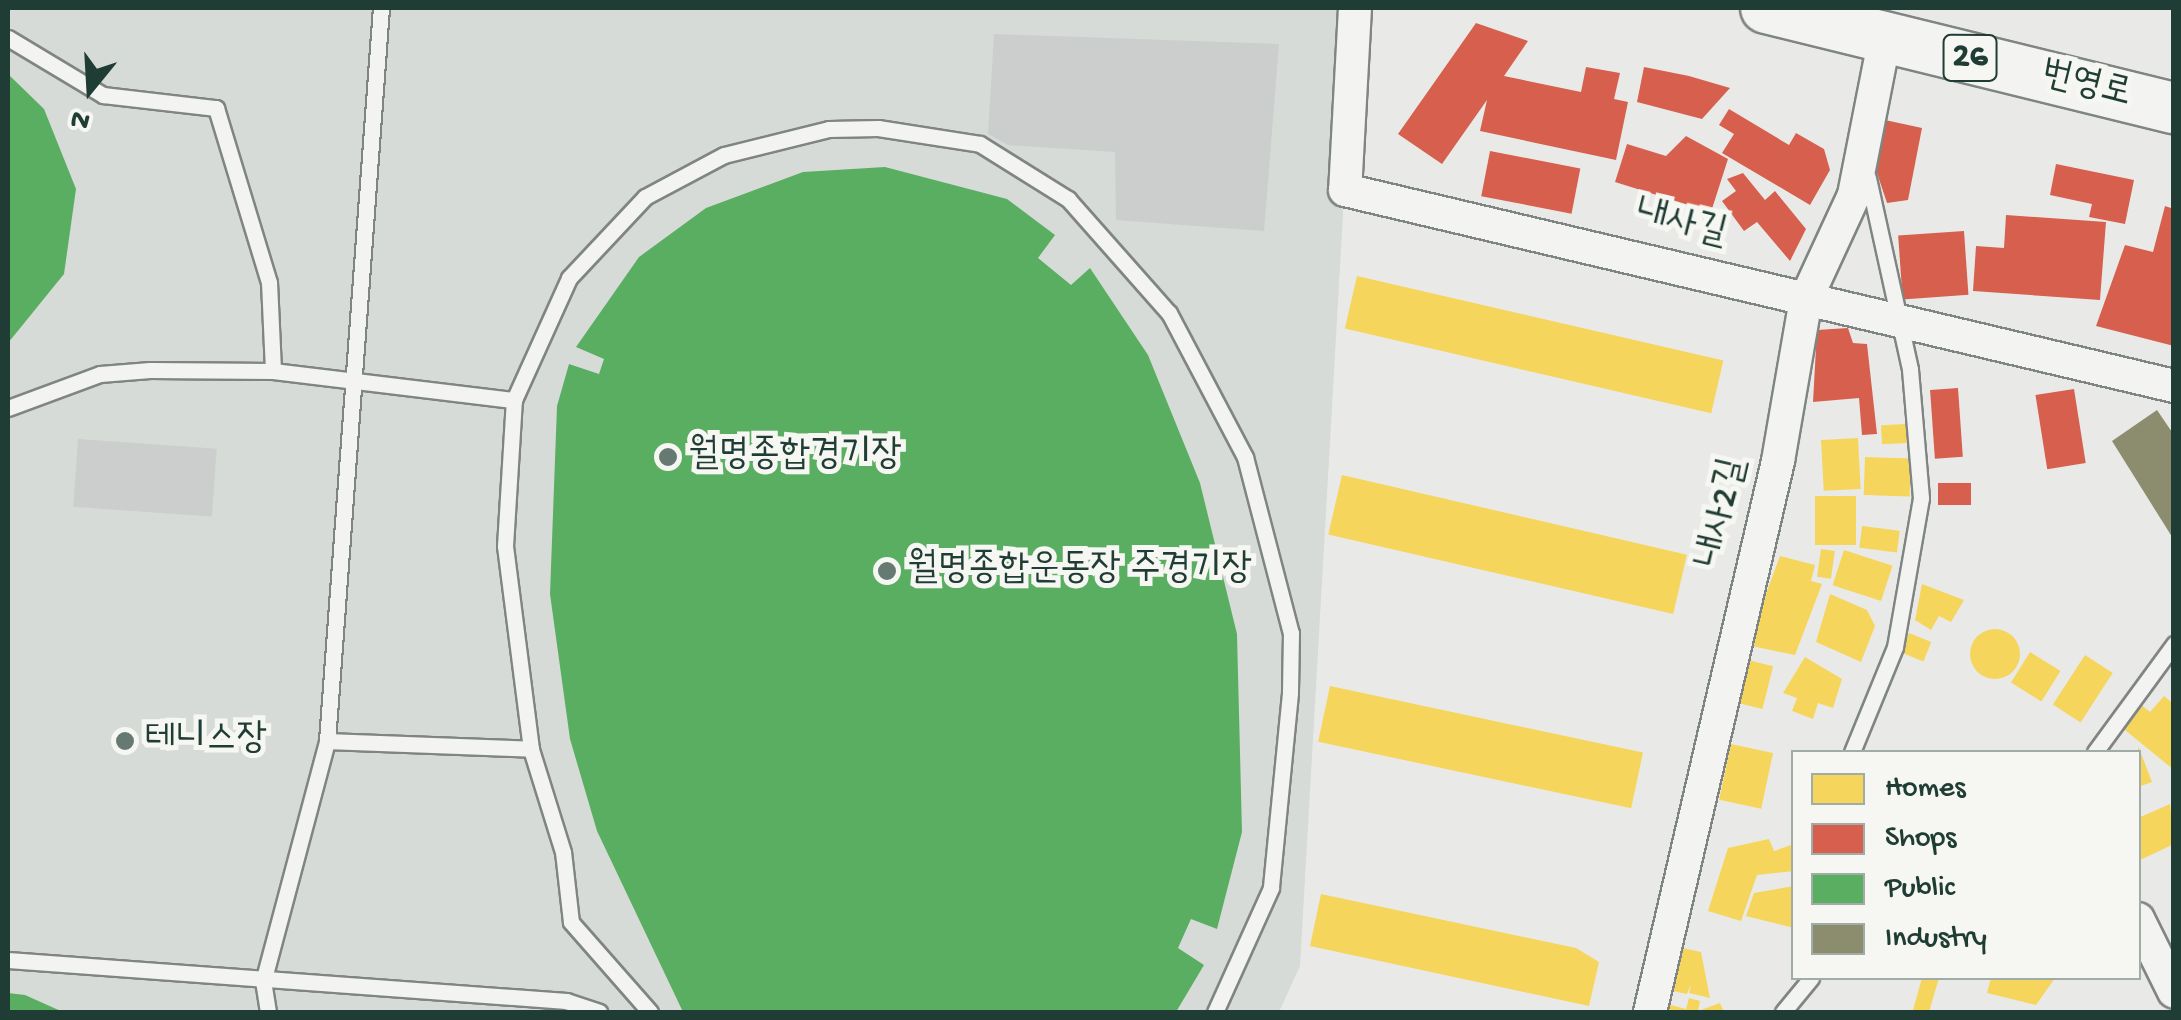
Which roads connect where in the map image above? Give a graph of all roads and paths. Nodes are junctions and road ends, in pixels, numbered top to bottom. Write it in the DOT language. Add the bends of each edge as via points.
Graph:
graph roads {
  1 [pos="381,8"];
  2 [pos="1355,8"];
  3 [pos="1766,8"];
  4 [pos="1885,37"];
  5 [pos="8,38"];
  6 [pos="2174,108"];
  7 [pos="1863,154"];
  8 [pos="1806,298"];
  9 [pos="1896,320"];
  10 [pos="273,371"];
  11 [pos="353,385"];
  12 [pos="2174,386"];
  13 [pos="514,400"];
  14 [pos="8,408"];
  15 [pos="2174,644"];
  16 [pos="328,741"];
  17 [pos="531,749"];
  18 [pos="1853,750"];
  19 [pos="2095,750"];
  20 [pos="2141,925"];
  21 [pos="8,960"];
  22 [pos="1809,980"];
  23 [pos="263,982"];
  24 [pos="2174,992"];
  25 [pos="268,1012"];
  26 [pos="598,1012"];
  27 [pos="650,1012"];
  28 [pos="1215,1012"];
  29 [pos="1650,1012"];
  30 [pos="1783,1012"];
  1 -- 11 [label="lane"];
  2 -- 8 [label="street, 내사길" via="1344,190"];
  3 -- 4 [label="main road, 번영로 / 26"];
  4 -- 6 [label="main road, 번영로 / 26"];
  4 -- 7 [label="street, 내사2길"];
  5 -- 10 [label="lane" via="103,94 216,108 269,282"];
  7 -- 8 [label="street, 내사2길"];
  7 -- 9 [label="lane"];
  8 -- 9 [label="street, 내사길"];
  8 -- 29 [label="street, 내사2길" via="1778,461"];
  9 -- 12 [label="street, 내사길"];
  9 -- 18 [label="lane" via="1922,498 1896,647"];
  10 -- 11 [label="lane"];
  10 -- 14 [label="lane" via="100,374"];
  11 -- 13 [label="lane"];
  11 -- 16 [label="lane"];
  13 -- 17 [label="lane" via="505,546"];
  13 -- 28 [label="lane" via="569,278 608,232 646,197 724,155 828,130 930,134 980,144 1068,199 1169,313 1224,409 1291,633 1271,888"];
  15 -- 19 [label="lane"];
  16 -- 17 [label="lane"];
  16 -- 23 [label="lane"];
  17 -- 27 [label="lane" via="563,852 571,922"];
  20 -- 24 [label="street"];
  21 -- 23 [label="lane"];
  22 -- 30 [label="lane"];
  23 -- 25 [label="lane"];
  23 -- 26 [label="lane" via="547,999"];
}
